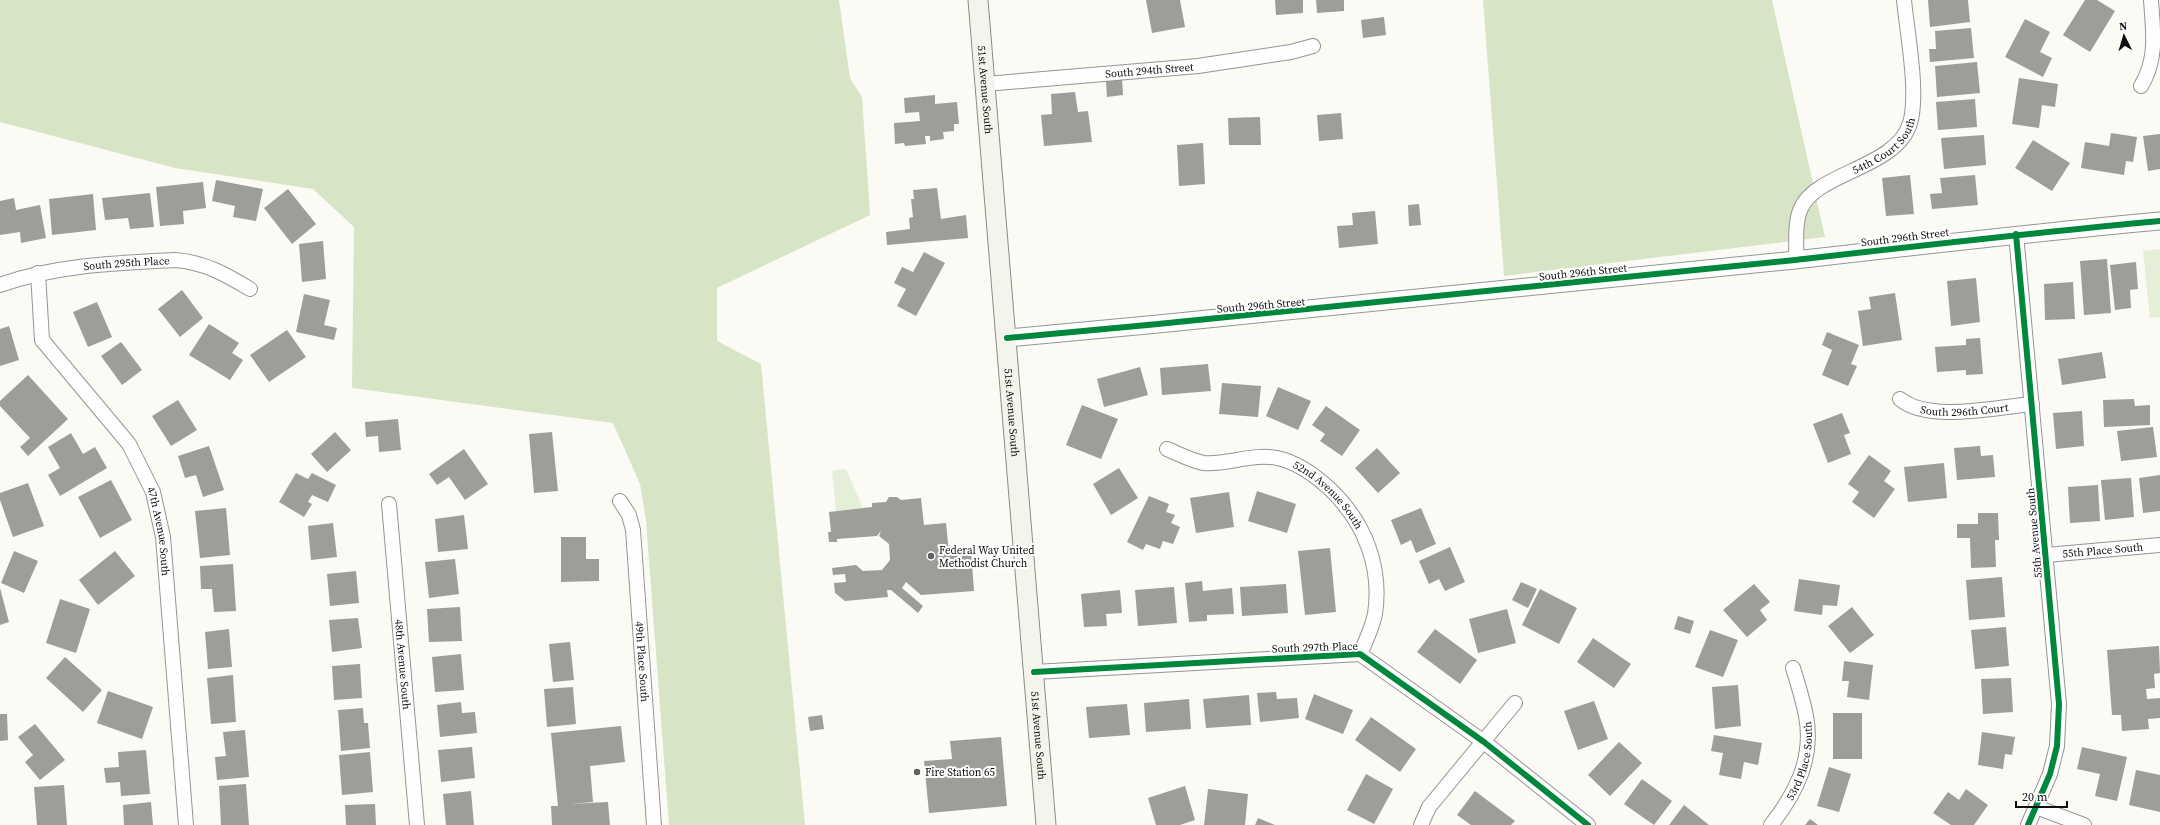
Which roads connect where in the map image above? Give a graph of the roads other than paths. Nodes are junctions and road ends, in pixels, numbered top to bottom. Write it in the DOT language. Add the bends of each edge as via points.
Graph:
graph roads {
  1 [pos="978,0"];
  2 [pos="1904,0"];
  3 [pos="2154,8"];
  4 [pos="1313,46"];
  5 [pos="985,84"];
  6 [pos="2141,86"];
  7 [pos="2160,221"];
  8 [pos="2016,234"];
  9 [pos="1796,259"];
  10 [pos="38,273"];
  11 [pos="0,285"];
  12 [pos="250,289"];
  13 [pos="1007,338"];
  14 [pos="1900,399"];
  15 [pos="2032,404"];
  16 [pos="1167,450"];
  17 [pos="620,501"];
  18 [pos="389,504"];
  19 [pos="2160,545"];
  20 [pos="2046,555"];
  21 [pos="1360,654"];
  22 [pos="1793,668"];
  23 [pos="1034,672"];
  24 [pos="1515,703"];
  25 [pos="1484,742"];
  26 [pos="2036,807"];
  27 [pos="186,825"];
  28 [pos="417,825"];
  29 [pos="654,825"];
  30 [pos="1046,825"];
  31 [pos="1421,825"];
  32 [pos="1588,825"];
  33 [pos="1771,825"];
  34 [pos="2028,825"];
  35 [pos="2084,825"];
  1 -- 5 [label="main road, 51st Avenue South"];
  2 -- 9 [label="street, 54th Court South" via="1914,106 1910,125 1898,142 1882,156 1809,194 1800,209"];
  3 -- 6 [label="street" via="2152,61"];
  4 -- 5 [label="street, South 294th Street" via="1283,54 1198,66"];
  5 -- 13 [label="main road, 51st Avenue South"];
  7 -- 8 [label="street, South 296th Street"];
  8 -- 9 [label="street, South 296th Street"];
  8 -- 15 [label="street, 55th Avenue South"];
  9 -- 13 [label="street, South 296th Street" via="1314,310"];
  10 -- 11 [label="street, South 295th Place"];
  10 -- 12 [label="street, South 295th Place" via="147,262 188,261 223,273"];
  10 -- 27 [label="street, 47th Avenue South" via="42,340 129,444 146,476 157,507 163,537"];
  13 -- 23 [label="main road, 51st Avenue South"];
  14 -- 15 [label="street, South 296th Court" via="1914,408 1936,412"];
  15 -- 20 [label="street, 55th Avenue South"];
  16 -- 21 [label="street, 52nd Avenue South" via="1205,463 1262,457 1277,458 1309,472 1335,495 1347,508 1364,536 1375,564 1374,614"];
  17 -- 29 [label="street, 49th Place South" via="630,515 633,530"];
  18 -- 28 [label="street, 48th Avenue South"];
  19 -- 20 [label="street, 55th Place South"];
  20 -- 26 [label="street, 55th Avenue South" via="2059,704 2058,732 2050,774"];
  21 -- 23 [label="street, South 297th Place"];
  21 -- 25 [label="street, South 297th Place"];
  22 -- 33 [label="street, 53rd Place South" via="1806,717 1807,748 1803,771 1794,794"];
  23 -- 30 [label="main road, 51st Avenue South"];
  24 -- 25 [label="street"];
  25 -- 31 [label="street" via="1429,807"];
  25 -- 32 [label="street, South 297th Place"];
  26 -- 34 [label="street, 55th Avenue South"];
  26 -- 35 [label="street"];
}
